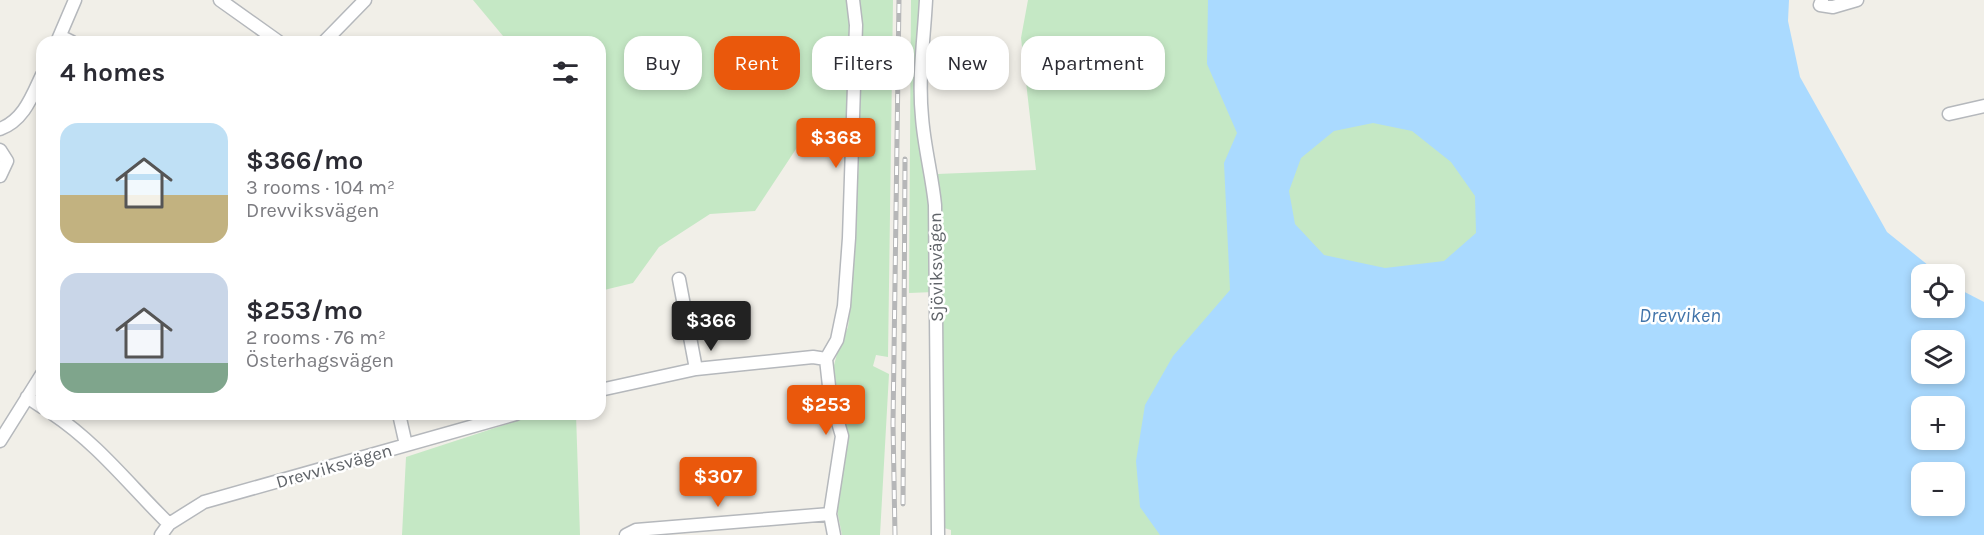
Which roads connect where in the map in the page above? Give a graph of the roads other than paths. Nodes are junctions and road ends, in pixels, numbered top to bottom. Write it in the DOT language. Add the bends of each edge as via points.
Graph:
graph roads {
  1 [pos="75,0"];
  2 [pos="220,0"];
  3 [pos="365,0"];
  4 [pos="853,0"];
  5 [pos="926,0"];
  6 [pos="1822,0"];
  7 [pos="1857,0"];
  8 [pos="59,36"];
  9 [pos="271,36"];
  10 [pos="330,36"];
  11 [pos="36,88"];
  12 [pos="1984,106"];
  13 [pos="1949,114"];
  14 [pos="0,129"];
  15 [pos="0,150"];
  16 [pos="0,176"];
  17 [pos="679,279"];
  18 [pos="826,359"];
  19 [pos="696,369"];
  20 [pos="36,383"];
  21 [pos="606,388"];
  22 [pos="27,397"];
  23 [pos="36,403"];
  24 [pos="62,420"];
  25 [pos="400,420"];
  26 [pos="495,420"];
  27 [pos="0,441"];
  28 [pos="406,445"];
  29 [pos="830,514"];
  30 [pos="169,524"];
  31 [pos="161,535"];
  32 [pos="626,535"];
  33 [pos="834,535"];
  34 [pos="938,535"];
  1 -- 8 [label="street"];
  2 -- 9 [label="street"];
  3 -- 10 [label="street"];
  4 -- 18 [label="street" via="856,25 844,306 837,340"];
  5 -- 34 [label="street, Sjöviksvägen" via="921,85 935,205"];
  6 -- 7 [label="street" via="1820,5 1833,7"];
  11 -- 14 [label="street" via="26,109"];
  12 -- 13 [label="street"];
  15 -- 16 [label="street" via="7,161"];
  17 -- 19 [label="street"];
  18 -- 19 [label="street"];
  18 -- 29 [label="street" via="830,395 842,436"];
  19 -- 21 [label="street"];
  20 -- 22 [label="street"];
  22 -- 23 [label="street"];
  22 -- 27 [label="street"];
  24 -- 30 [label="street" via="106,457"];
  25 -- 28 [label="street"];
  26 -- 28 [label="street, Drevviksvägen"];
  28 -- 30 [label="street, Drevviksvägen" via="204,502"];
  29 -- 32 [label="street" via="636,530"];
  29 -- 33 [label="street"];
  30 -- 31 [label="street, Drevviksvägen"];
}
